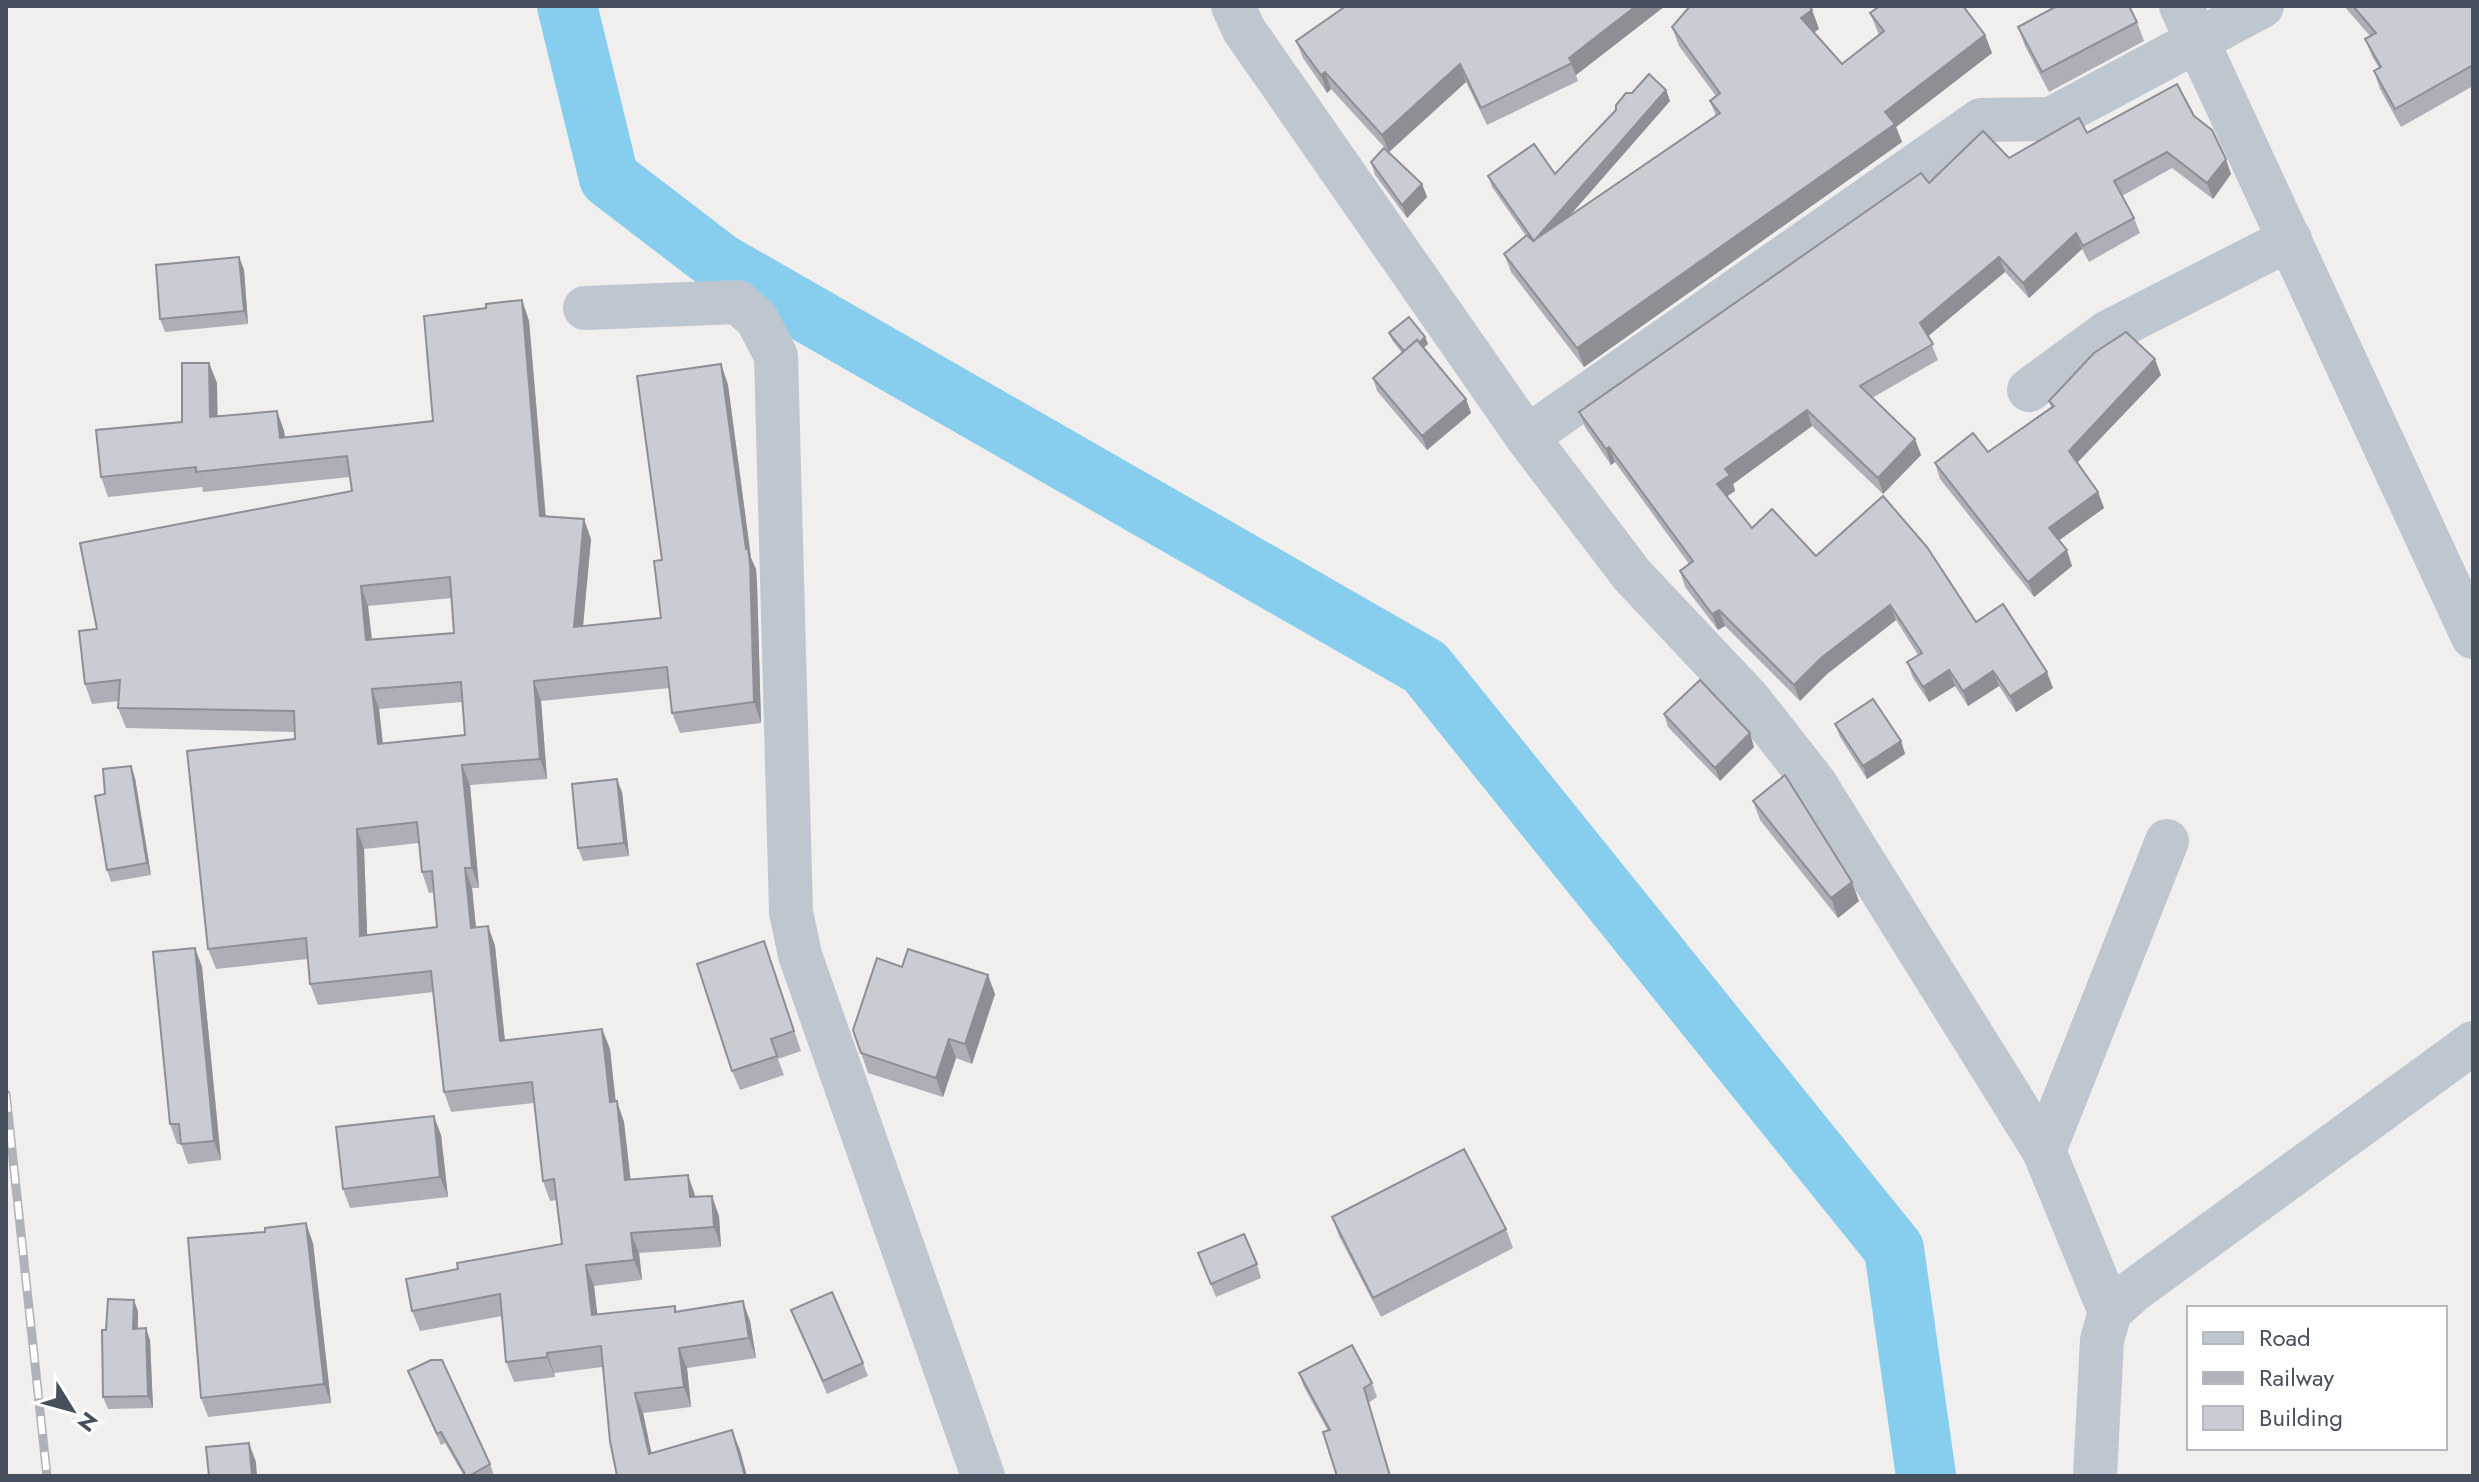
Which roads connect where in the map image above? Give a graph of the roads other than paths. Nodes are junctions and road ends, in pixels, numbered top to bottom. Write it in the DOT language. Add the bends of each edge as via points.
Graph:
graph roads {
  1 [pos="1233,6"];
  2 [pos="2262,6"];
  3 [pos="2190,23"];
  4 [pos="2290,239"];
  5 [pos="585,308"];
  6 [pos="2029,390"];
  7 [pos="1527,437"];
  8 [pos="2473,637"];
  9 [pos="2167,841"];
  10 [pos="2473,1043"];
  11 [pos="2044,1151"];
  12 [pos="2110,1312"];
  13 [pos="983,1476"];
  14 [pos="2095,1476"];
  1 -- 7 [label="street" via="1244,30"];
  2 -- 3 [label="street"];
  3 -- 4 [label="street"];
  3 -- 7 [label="street" via="2051,119 1981,120"];
  4 -- 6 [label="street" via="2108,332"];
  4 -- 8 [label="street"];
  5 -- 13 [label="street" via="738,302 757,319 776,356 791,912 800,955"];
  7 -- 11 [label="street" via="1632,575 1748,698 1814,782"];
  9 -- 11 [label="street"];
  10 -- 12 [label="street"];
  11 -- 12 [label="street"];
  12 -- 14 [label="street" via="2102,1340"];
}
